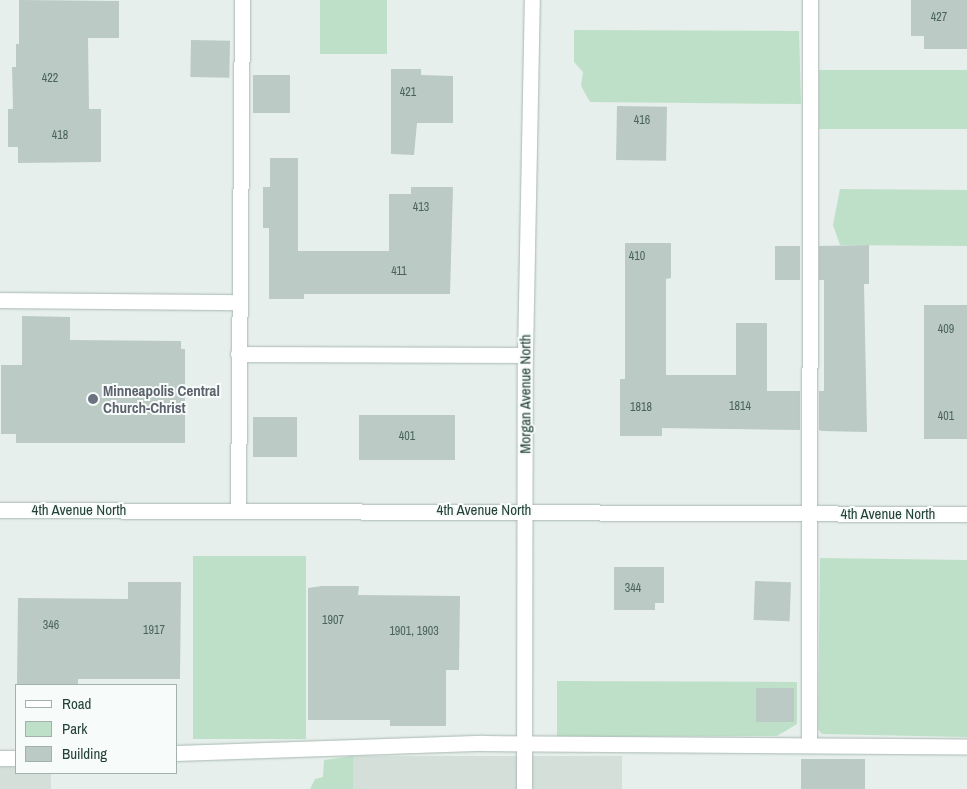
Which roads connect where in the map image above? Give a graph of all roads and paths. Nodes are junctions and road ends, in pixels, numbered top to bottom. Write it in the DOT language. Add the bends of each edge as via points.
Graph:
graph roads {
  1 [pos="242,0"];
  2 [pos="532,0"];
  3 [pos="810,0"];
  4 [pos="0,300"];
  5 [pos="239,302"];
  6 [pos="238,354"];
  7 [pos="525,355"];
  8 [pos="238,509"];
  9 [pos="0,510"];
  10 [pos="524,510"];
  11 [pos="809,514"];
  12 [pos="967,514"];
  13 [pos="524,743"];
  14 [pos="809,745"];
  15 [pos="967,746"];
  16 [pos="178,752"];
  17 [pos="0,758"];
  18 [pos="15,758"];
  19 [pos="524,789"];
  1 -- 5 [label="street"];
  2 -- 7 [label="street, Morgan Avenue North"];
  3 -- 11 [label="street"];
  4 -- 5 [label="street"];
  5 -- 6 [label="street"];
  6 -- 7 [label="street"];
  6 -- 8 [label="street"];
  7 -- 10 [label="street, Morgan Avenue North"];
  8 -- 9 [label="street, 4th Avenue North"];
  8 -- 10 [label="street, 4th Avenue North"];
  10 -- 11 [label="street, 4th Avenue North"];
  10 -- 13 [label="street, Morgan Avenue North"];
  11 -- 12 [label="street, 4th Avenue North"];
  11 -- 14 [label="street"];
  13 -- 14 [label="street"];
  13 -- 16 [label="street"];
  13 -- 19 [label="street, Morgan Avenue North"];
  14 -- 15 [label="street"];
  17 -- 18 [label="street"];
}
